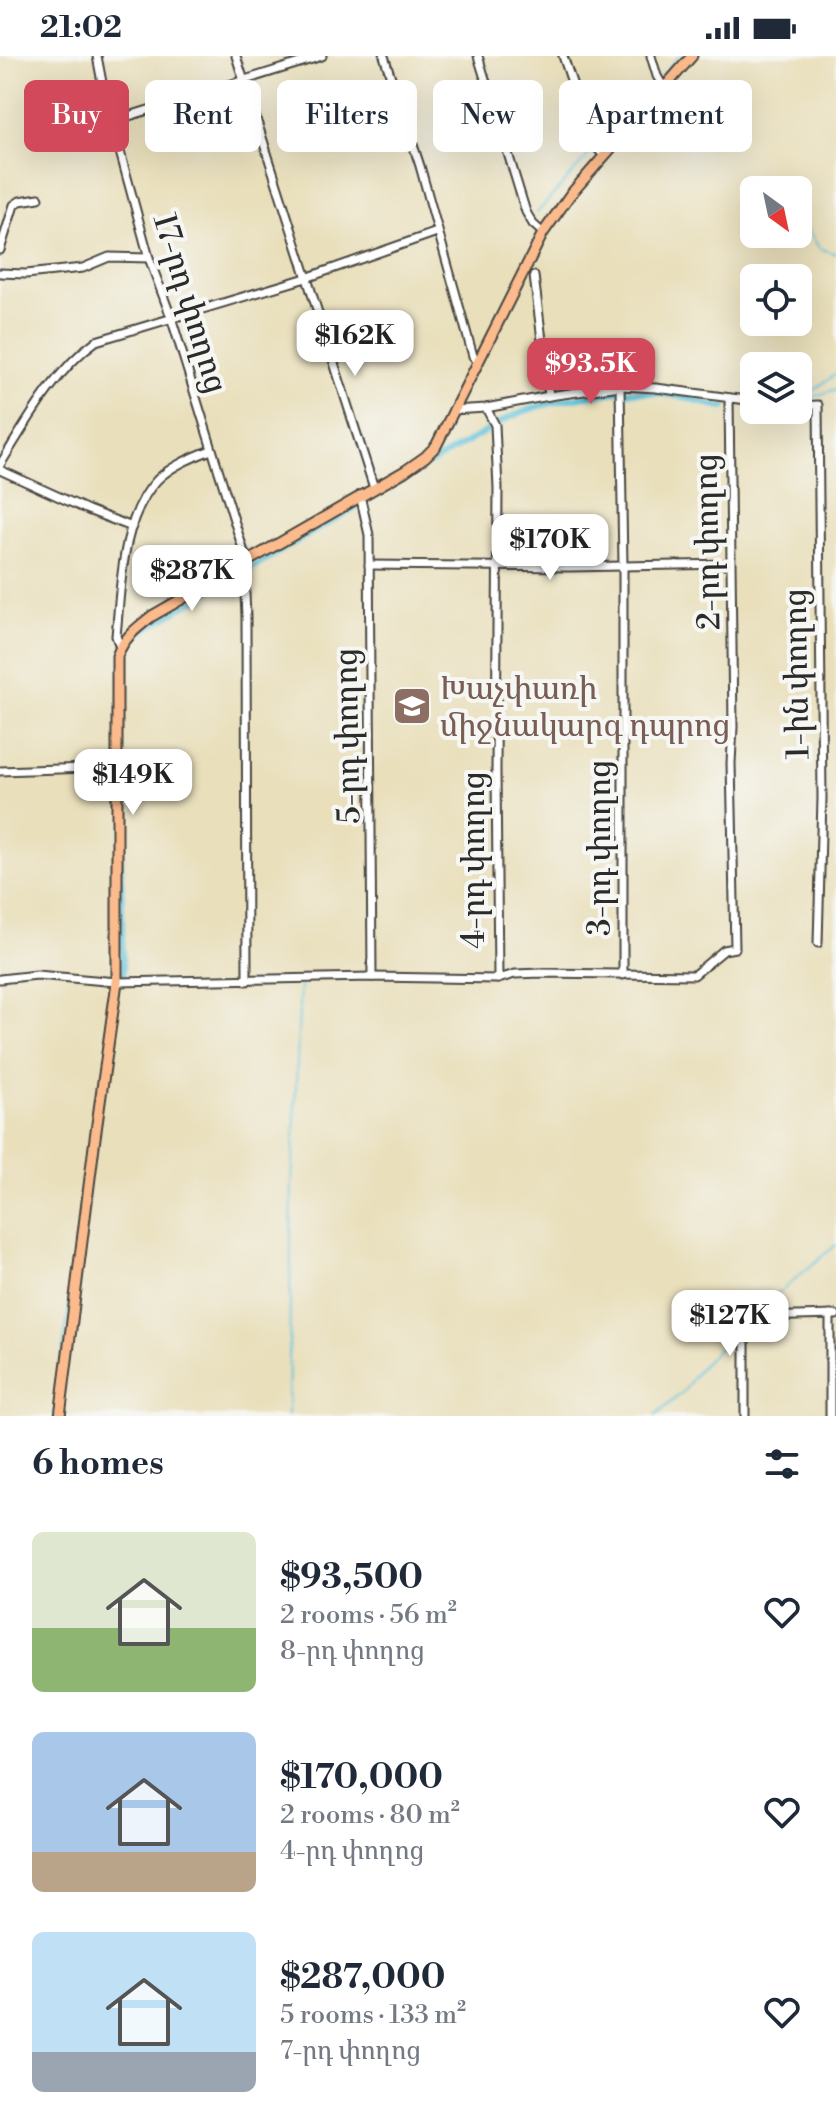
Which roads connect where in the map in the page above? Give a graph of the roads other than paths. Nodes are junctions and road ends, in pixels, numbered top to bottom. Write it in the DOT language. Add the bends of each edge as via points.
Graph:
graph roads {
  1 [pos="97,56"];
  2 [pos="236,56"];
  3 [pos="322,56"];
  4 [pos="384,56"];
  5 [pos="478,56"];
  6 [pos="563,56"];
  7 [pos="651,56"];
  8 [pos="692,56"];
  9 [pos="102,80"];
  10 [pos="243,80"];
  11 [pos="659,80"];
  12 [pos="669,80"];
  13 [pos="261,137"];
  14 [pos="121,152"];
  15 [pos="607,152"];
  16 [pos="604,156"];
  17 [pos="39,198"];
  18 [pos="437,232"];
  19 [pos="543,233"];
  20 [pos="0,250"];
  21 [pos="149,258"];
  22 [pos="0,273"];
  23 [pos="534,276"];
  24 [pos="306,278"];
  25 [pos="171,317"];
  26 [pos="478,362"];
  27 [pos="620,386"];
  28 [pos="549,396"];
  29 [pos="729,398"];
  30 [pos="740,399"];
  31 [pos="812,405"];
  32 [pos="486,408"];
  33 [pos="453,410"];
  34 [pos="211,450"];
  35 [pos="0,468"];
  36 [pos="374,488"];
  37 [pos="360,495"];
  38 [pos="132,527"];
  39 [pos="244,564"];
  40 [pos="730,564"];
  41 [pos="369,565"];
  42 [pos="623,565"];
  43 [pos="497,566"];
  44 [pos="120,647"];
  45 [pos="117,767"];
  46 [pos="179,768"];
  47 [pos="0,771"];
  48 [pos="818,943"];
  49 [pos="623,975"];
  50 [pos="372,977"];
  51 [pos="0,979"];
  52 [pos="498,979"];
  53 [pos="247,981"];
  54 [pos="117,982"];
  55 [pos="833,1315"];
  56 [pos="60,1416"];
  57 [pos="745,1416"];
  58 [pos="830,1416"];
  1 -- 9 [label="street, 17-րդ փողոց"];
  2 -- 10 [label="street"];
  3 -- 10 [label="street"];
  4 -- 18 [label="street"];
  5 -- 19 [label="street" via="526,212"];
  6 -- 16 [label="street" via="592,142"];
  7 -- 11 [label="street"];
  8 -- 12 [label="main road"];
  13 -- 24 [label="street"];
  14 -- 21 [label="street, 17-րդ փողոց"];
  15 -- 16 [label="main road"];
  16 -- 19 [label="main road"];
  17 -- 20 [label="street" via="14,205"];
  18 -- 24 [label="street"];
  18 -- 26 [label="street"];
  19 -- 26 [label="main road"];
  21 -- 22 [label="street" via="109,257 83,268"];
  21 -- 25 [label="street, 17-րդ փողոց"];
  23 -- 28 [label="street"];
  24 -- 25 [label="street"];
  24 -- 36 [label="street"];
  25 -- 34 [label="street, 17-րդ փողոց"];
  25 -- 35 [label="street" via="104,337 82,351 29,418"];
  26 -- 33 [label="main road"];
  27 -- 28 [label="street"];
  27 -- 29 [label="street"];
  27 -- 42 [label="street, 3-րդ փողոց"];
  28 -- 32 [label="street"];
  29 -- 30 [label="street"];
  29 -- 40 [label="street, 2-րդ փողոց"];
  31 -- 48 [label="street, 1-ին փողոց" via="818,405"];
  32 -- 33 [label="street"];
  32 -- 43 [label="street, 4-րդ փողոց" via="496,435"];
  33 -- 36 [label="main road" via="425,457"];
  34 -- 38 [label="street" via="156,481"];
  34 -- 39 [label="street, 17-րդ փողոց"];
  35 -- 38 [label="street"];
  36 -- 37 [label="main road"];
  37 -- 39 [label="main road"];
  37 -- 41 [label="street, 5-րդ փողոց"];
  38 -- 44 [label="street" via="123,559 116,636"];
  39 -- 44 [label="main road" via="152,616"];
  39 -- 53 [label="street, 17-րդ փողոց"];
  40 -- 42 [label="street"];
  40 -- 49 [label="street, 2-րդ փողոց" via="735,948 724,950 694,975"];
  41 -- 43 [label="street"];
  41 -- 50 [label="street, 5-րդ փողոց"];
  42 -- 43 [label="street"];
  42 -- 49 [label="street, 3-րդ փողոց"];
  43 -- 52 [label="street, 4-րդ փողոց"];
  44 -- 45 [label="main road"];
  45 -- 46 [label="street"];
  45 -- 47 [label="street"];
  45 -- 54 [label="main road"];
  49 -- 52 [label="street" via="541,973"];
  50 -- 52 [label="street"];
  50 -- 53 [label="street"];
  51 -- 54 [label="street" via="37,975"];
  53 -- 54 [label="street"];
  54 -- 56 [label="main road"];
  55 -- 57 [label="street" via="757,1317 749,1325"];
  55 -- 58 [label="street"];
}
